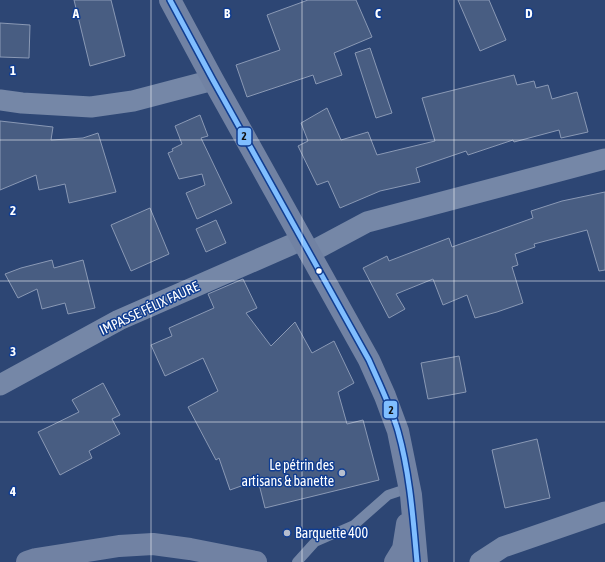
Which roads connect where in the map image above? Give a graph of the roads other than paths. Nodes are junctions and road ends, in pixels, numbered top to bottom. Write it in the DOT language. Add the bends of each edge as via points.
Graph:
graph roads {
  1 [pos="170,0"];
  2 [pos="213,80"];
  3 [pos="0,100"];
  4 [pos="605,159"];
  5 [pos="305,246"];
  6 [pos="0,385"];
  7 [pos="410,492"];
  8 [pos="605,512"];
  9 [pos="252,561"];
  10 [pos="27,562"];
  11 [pos="297,562"];
  12 [pos="395,562"];
  13 [pos="417,562"];
  14 [pos="480,562"];
  1 -- 2 [label="main road"];
  2 -- 3 [label="street" via="133,100 91,107"];
  2 -- 5 [label="main road"];
  4 -- 5 [label="street, IMPASSE FÉLIX FAURE" via="367,222"];
  5 -- 6 [label="street, IMPASSE FÉLIX FAURE" via="119,320"];
  5 -- 7 [label="main road" via="385,396 398,431"];
  7 -- 11 [label="lane" via="388,495 354,525 315,542"];
  7 -- 12 [label="main road" via="403,549"];
  7 -- 13 [label="main road"];
  8 -- 14 [label="street" via="503,546"];
  9 -- 10 [label="main road" via="153,544 119,546"];
}
